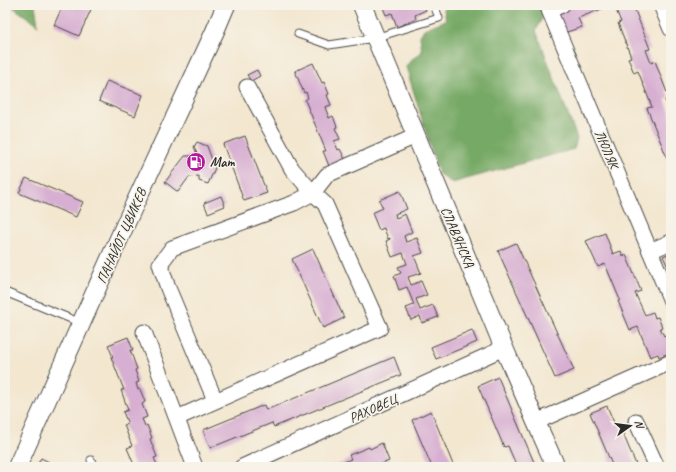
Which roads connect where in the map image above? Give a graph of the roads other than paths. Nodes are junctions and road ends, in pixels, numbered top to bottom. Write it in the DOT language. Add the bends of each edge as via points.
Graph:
graph roads {
  1 [pos="226,5"];
  2 [pos="362,5"];
  3 [pos="434,5"];
  4 [pos="562,5"];
  5 [pos="661,5"];
  6 [pos="671,29"];
  7 [pos="298,34"];
  8 [pos="375,38"];
  9 [pos="247,87"];
  10 [pos="416,136"];
  11 [pos="313,193"];
  12 [pos="671,242"];
  13 [pos="650,251"];
  14 [pos="5,292"];
  15 [pos="671,301"];
  16 [pos="81,324"];
  17 [pos="144,332"];
  18 [pos="504,348"];
  19 [pos="671,362"];
  20 [pos="215,400"];
  21 [pos="176,418"];
  22 [pos="636,421"];
  23 [pos="536,422"];
  24 [pos="91,460"];
  25 [pos="260,463"];
  26 [pos="17,467"];
  27 [pos="94,467"];
  28 [pos="195,467"];
  29 [pos="242,467"];
  30 [pos="556,467"];
  31 [pos="657,467"];
  1 -- 16 [label="street, ПАНАЙОТ ЦВИКЕВ"];
  2 -- 8 [label="street, СЛАВЯНСКА"];
  3 -- 8 [label="lane" via="439,18"];
  4 -- 13 [label="street, ЛЮЛЯК" via="549,10"];
  5 -- 6 [label="street"];
  7 -- 8 [label="lane" via="328,45"];
  8 -- 10 [label="street, СЛАВЯНСКА"];
  9 -- 11 [label="street" via="292,169"];
  10 -- 11 [label="street" via="327,175"];
  10 -- 18 [label="street, СЛАВЯНСКА"];
  11 -- 20 [label="street" via="294,203 172,248 160,264"];
  11 -- 20 [label="street" via="325,204 380,328"];
  12 -- 13 [label="street"];
  13 -- 15 [label="street, ЛЮЛЯК"];
  14 -- 16 [label="lane"];
  16 -- 26 [label="street, ПАНАЙОТ ЦВИКЕВ"];
  17 -- 21 [label="street"];
  18 -- 23 [label="street, СЛАВЯНСКА"];
  18 -- 25 [label="street, РАХОВЕЦ"];
  19 -- 23 [label="street"];
  20 -- 21 [label="street"];
  21 -- 28 [label="street"];
  22 -- 31 [label="street"];
  23 -- 30 [label="street, СЛАВЯНСКА"];
  24 -- 27 [label="lane"];
  25 -- 29 [label="street, РАХОВЕЦ"];
}
